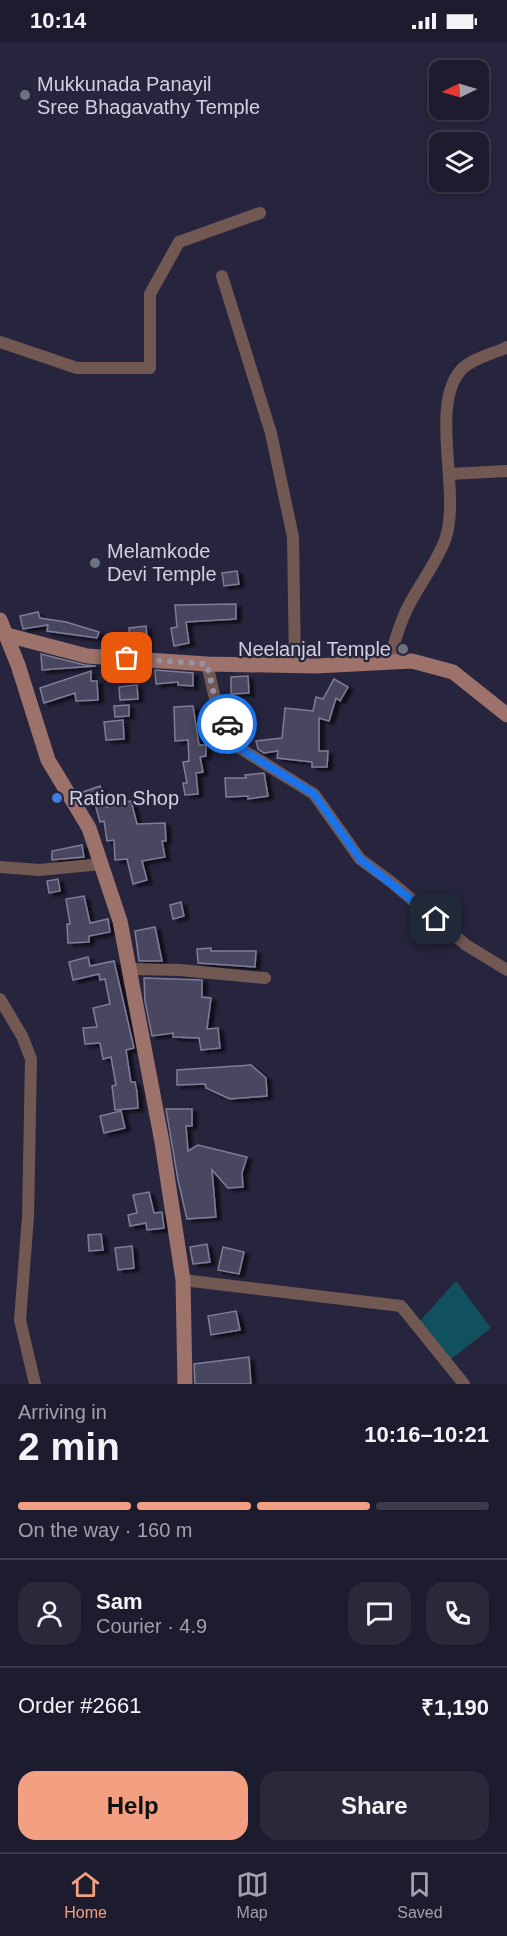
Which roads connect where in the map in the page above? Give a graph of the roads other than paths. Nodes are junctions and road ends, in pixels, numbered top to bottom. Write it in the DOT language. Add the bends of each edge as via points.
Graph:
graph roads {
  1 [pos="260,213"];
  2 [pos="222,276"];
  3 [pos="0,342"];
  4 [pos="507,347"];
  5 [pos="507,471"];
  6 [pos="449,474"];
  7 [pos="0,620"];
  8 [pos="7,635"];
  9 [pos="388,661"];
  10 [pos="207,664"];
  11 [pos="295,665"];
  12 [pos="507,715"];
  13 [pos="102,864"];
  14 [pos="0,867"];
  15 [pos="131,969"];
  16 [pos="507,970"];
  17 [pos="265,978"];
  18 [pos="0,999"];
  19 [pos="183,1280"];
  20 [pos="35,1384"];
  21 [pos="185,1384"];
  22 [pos="464,1384"];
  1 -- 3 [label="street" via="179,242 150,294 150,368 77,368"];
  2 -- 11 [label="street" via="271,433 293,537"];
  4 -- 6 [label="street" via="460,370 450,386 446,410"];
  5 -- 6 [label="street"];
  6 -- 9 [label="street" via="445,540 406,610"];
  7 -- 8 [label="street"];
  8 -- 10 [label="street" via="87,656"];
  8 -- 13 [label="street" via="48,759 89,828"];
  9 -- 11 [label="street"];
  9 -- 12 [label="street" via="412,661 453,672"];
  10 -- 11 [label="street"];
  10 -- 16 [label="street" via="216,703 238,747 314,794 360,859 466,945"];
  13 -- 14 [label="street" via="39,870"];
  13 -- 15 [label="street"];
  15 -- 17 [label="street"];
  15 -- 19 [label="street"];
  18 -- 20 [label="street" via="31,1059 28,1217 20,1320"];
  19 -- 21 [label="street"];
  19 -- 22 [label="street" via="401,1306"];
}
